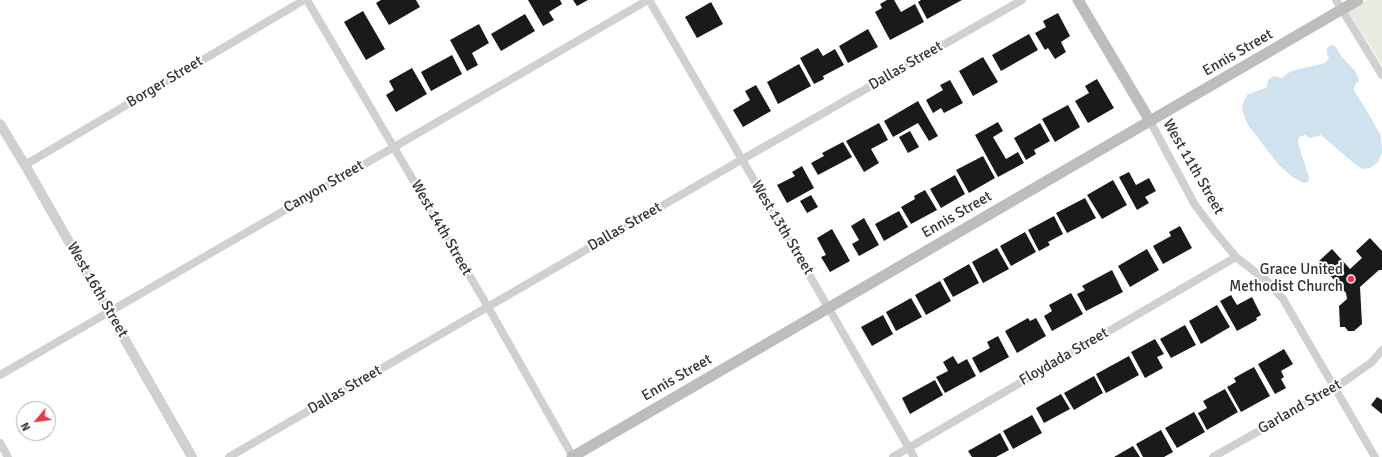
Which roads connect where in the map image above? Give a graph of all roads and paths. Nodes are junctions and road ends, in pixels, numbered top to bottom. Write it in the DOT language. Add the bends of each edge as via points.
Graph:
graph roads {
  1 [pos="306,0"];
  2 [pos="648,0"];
  3 [pos="1022,0"];
  4 [pos="1078,0"];
  5 [pos="1358,0"];
  6 [pos="1339,5"];
  7 [pos="1382,74"];
  8 [pos="1150,121"];
  9 [pos="0,124"];
  10 [pos="394,146"];
  11 [pos="741,160"];
  12 [pos="25,165"];
  13 [pos="1236,257"];
  14 [pos="488,307"];
  15 [pos="828,307"];
  16 [pos="109,312"];
  17 [pos="1382,350"];
  18 [pos="0,375"];
  19 [pos="1335,388"];
  20 [pos="0,443"];
  21 [pos="909,448"];
  22 [pos="8,457"];
  23 [pos="192,457"];
  24 [pos="229,457"];
  25 [pos="573,457"];
  26 [pos="893,457"];
  27 [pos="914,457"];
  28 [pos="1213,457"];
  29 [pos="1374,457"];
  1 -- 10 [label="street, West 14th Street"];
  1 -- 12 [label="street, Borger Street"];
  2 -- 10 [label="street, Canyon Street"];
  2 -- 11 [label="street, West 13th Street"];
  3 -- 11 [label="street, Dallas Street"];
  4 -- 8 [label="main road, West 11th Street"];
  5 -- 6 [label="main road, Ennis Street"];
  6 -- 7 [label="street"];
  6 -- 8 [label="main road, Ennis Street"];
  8 -- 13 [label="street, West 11th Street" via="1195,206"];
  8 -- 15 [label="main road, Ennis Street"];
  9 -- 12 [label="street, West 16th Street"];
  10 -- 14 [label="street, West 14th Street"];
  10 -- 16 [label="street, Canyon Street"];
  11 -- 14 [label="street, Dallas Street"];
  11 -- 15 [label="street, West 13th Street"];
  12 -- 16 [label="street, West 16th Street"];
  13 -- 19 [label="street, West 11th Street" via="1268,282 1282,299"];
  13 -- 21 [label="street, Floydada Street"];
  14 -- 24 [label="street, Dallas Street"];
  14 -- 25 [label="street, West 14th Street"];
  15 -- 21 [label="street, West 13th Street"];
  15 -- 25 [label="main road, Ennis Street"];
  16 -- 18 [label="street, Canyon Street"];
  16 -- 23 [label="street, West 16th Street"];
  17 -- 19 [label="street, Garland Street" via="1372,362"];
  19 -- 28 [label="street, Garland Street"];
  19 -- 29 [label="street, West 11th Street"];
  20 -- 22 [label="street"];
  21 -- 26 [label="street, Floydada Street"];
  21 -- 27 [label="street, West 13th Street"];
}
